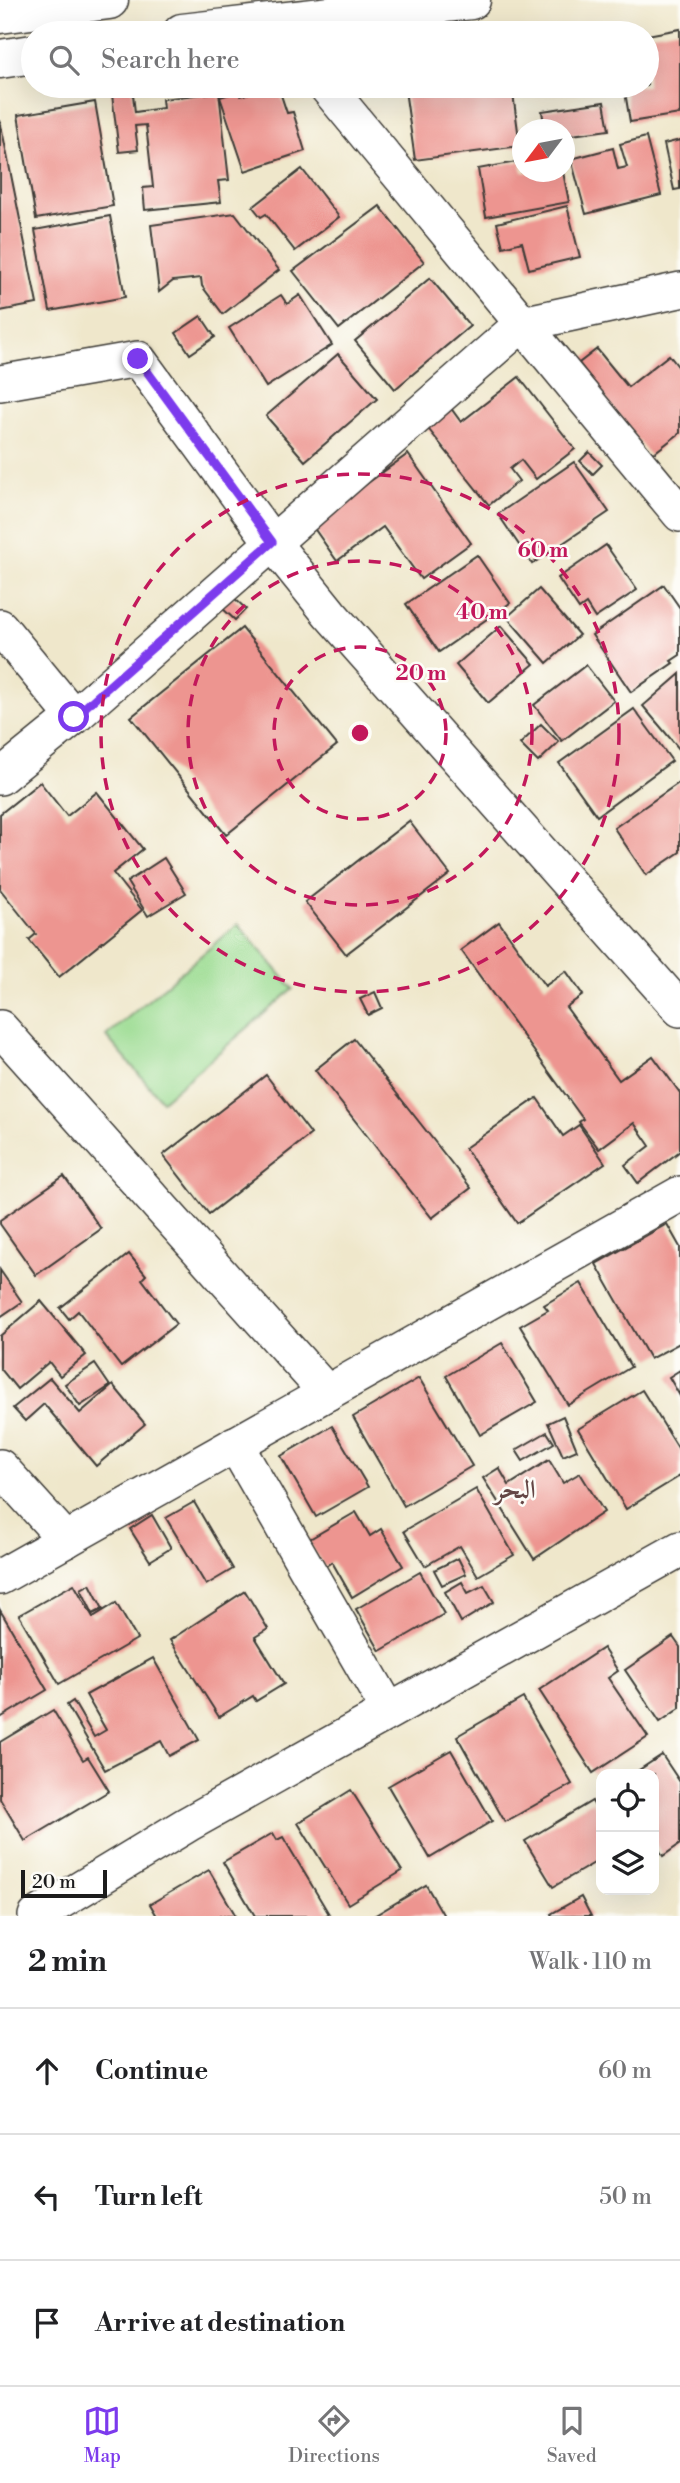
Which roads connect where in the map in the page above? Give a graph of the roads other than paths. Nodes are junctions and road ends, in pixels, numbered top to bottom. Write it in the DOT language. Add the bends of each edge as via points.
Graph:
graph roads {
  1 [pos="109,0"];
  2 [pos="471,0"];
  3 [pos="0,14"];
  4 [pos="327,21"];
  5 [pos="21,56"];
  6 [pos="0,59"];
  7 [pos="336,98"];
  8 [pos="680,290"];
  9 [pos="522,324"];
  10 [pos="0,383"];
  11 [pos="680,514"];
  12 [pos="272,542"];
  13 [pos="3,638"];
  14 [pos="74,717"];
  15 [pos="0,777"];
  16 [pos="680,1009"];
  17 [pos="0,1028"];
  18 [pos="680,1194"];
  19 [pos="327,1393"];
  20 [pos="235,1444"];
  21 [pos="0,1467"];
  22 [pos="66,1539"];
  23 [pos="680,1549"];
  24 [pos="0,1577"];
  25 [pos="389,1711"];
  26 [pos="36,1916"];
  1 -- 3 [label="street"];
  2 -- 4 [label="street"];
  5 -- 6 [label="street"];
  7 -- 9 [label="street"];
  8 -- 9 [label="street"];
  9 -- 11 [label="street"];
  9 -- 12 [label="street"];
  10 -- 12 [label="street" via="138,359"];
  12 -- 14 [label="street"];
  12 -- 16 [label="street" via="330,614"];
  13 -- 14 [label="street"];
  14 -- 15 [label="street"];
  17 -- 19 [label="street"];
  18 -- 19 [label="street"];
  19 -- 20 [label="street"];
  20 -- 22 [label="street"];
  20 -- 25 [label="street"];
  21 -- 22 [label="street"];
  22 -- 24 [label="street"];
  23 -- 25 [label="street"];
  25 -- 26 [label="street"];
}
